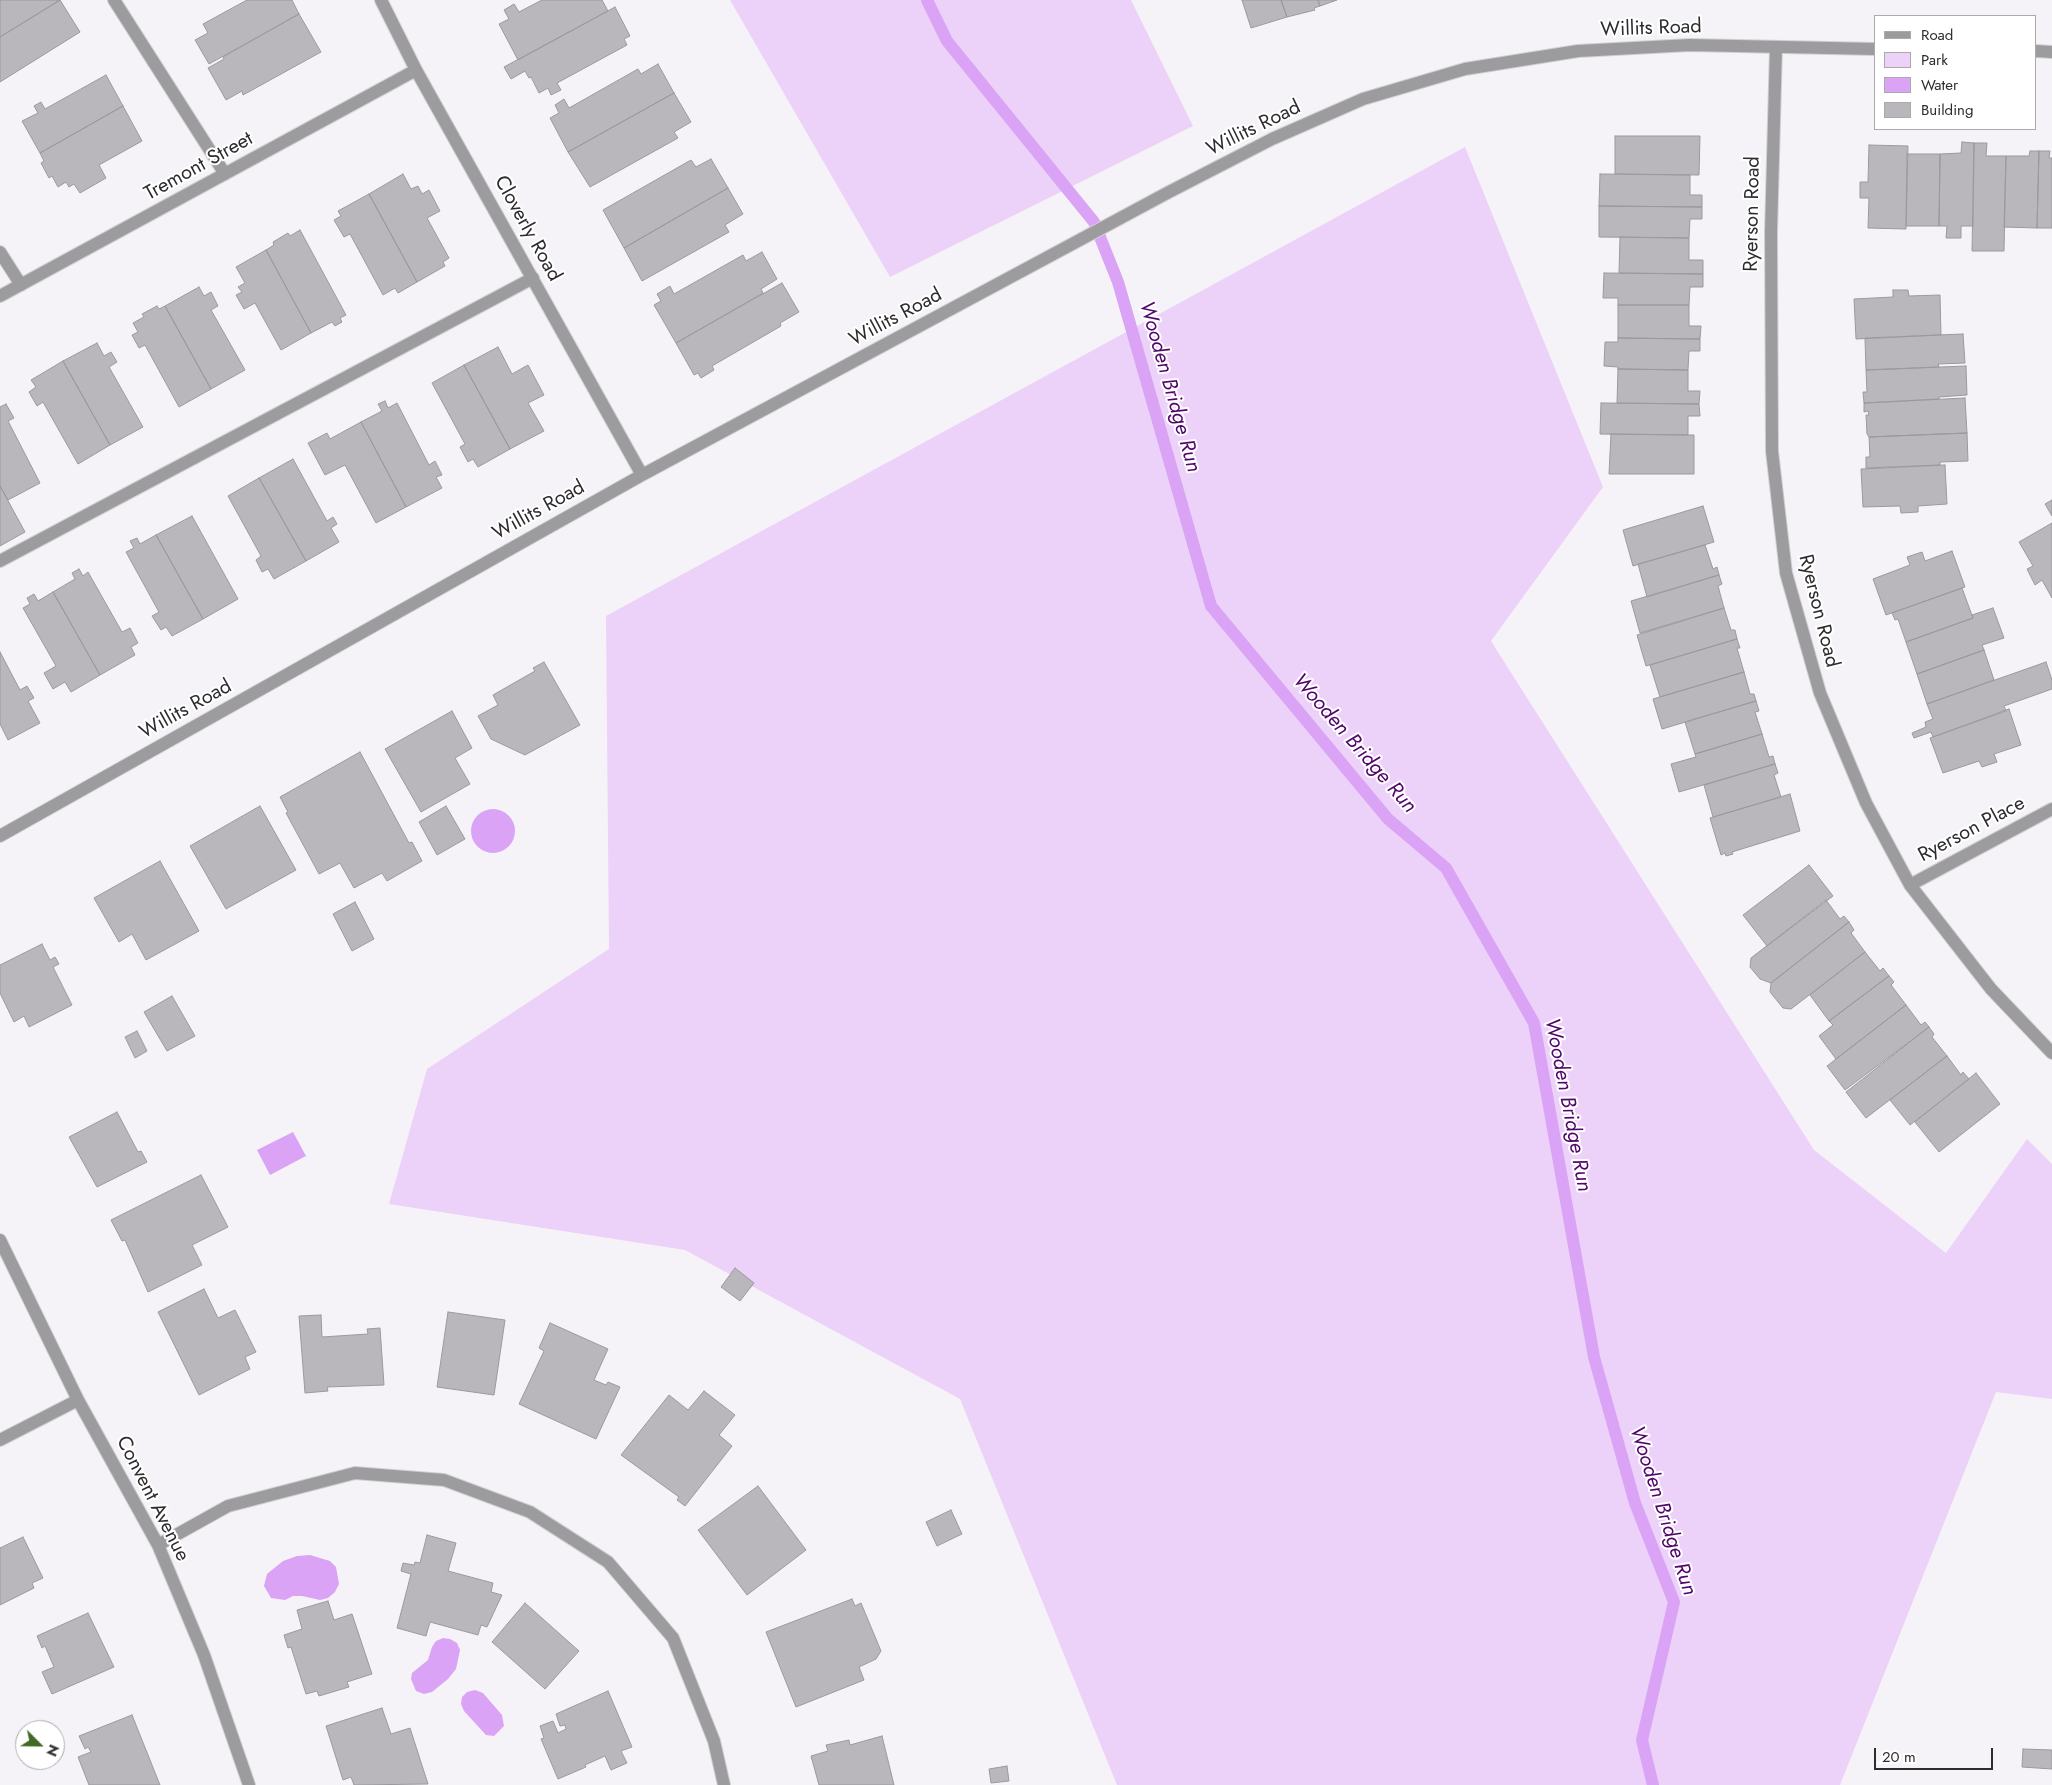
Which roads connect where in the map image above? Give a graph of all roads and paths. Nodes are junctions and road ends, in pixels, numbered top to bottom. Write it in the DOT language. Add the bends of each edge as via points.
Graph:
graph roads {
  1 [pos="114,0"];
  2 [pos="381,0"];
  3 [pos="1776,47"];
  4 [pos="1874,49"];
  5 [pos="2037,52"];
  6 [pos="2052,52"];
  7 [pos="416,70"];
  8 [pos="225,174"];
  9 [pos="0,252"];
  10 [pos="533,278"];
  11 [pos="21,285"];
  12 [pos="0,296"];
  13 [pos="642,475"];
  14 [pos="0,561"];
  15 [pos="2052,808"];
  16 [pos="0,836"];
  17 [pos="1910,884"];
  18 [pos="2052,1053"];
  19 [pos="0,1240"];
  20 [pos="78,1400"];
  21 [pos="0,1440"];
  22 [pos="158,1545"];
  23 [pos="249,1785"];
  24 [pos="724,1785"];
  1 -- 8 [label="street"];
  2 -- 7 [label="street, Cloverly Road"];
  3 -- 4 [label="street, Willits Road"];
  3 -- 13 [label="street, Willits Road" via="1690,45 1578,51 1465,69 1354,103 1272,139"];
  3 -- 17 [label="street, Ryerson Road" via="1771,232 1772,451 1786,573 1820,693 1866,803"];
  5 -- 6 [label="street"];
  7 -- 8 [label="street, Tremont Street"];
  7 -- 10 [label="street, Cloverly Road"];
  8 -- 11 [label="street, Tremont Street"];
  9 -- 11 [label="street"];
  10 -- 13 [label="street, Cloverly Road"];
  10 -- 14 [label="street"];
  11 -- 12 [label="street, Tremont Street"];
  13 -- 16 [label="street, Willits Road"];
  15 -- 17 [label="street, Ryerson Place"];
  17 -- 18 [label="street, Ryerson Road" via="1991,989"];
  19 -- 20 [label="street, Convent Avenue"];
  20 -- 21 [label="street"];
  20 -- 22 [label="street, Convent Avenue"];
  22 -- 23 [label="street, Convent Avenue" via="204,1655"];
  22 -- 24 [label="street" via="228,1506 355,1473 444,1480 530,1512 608,1562 673,1638 714,1741"];
}
